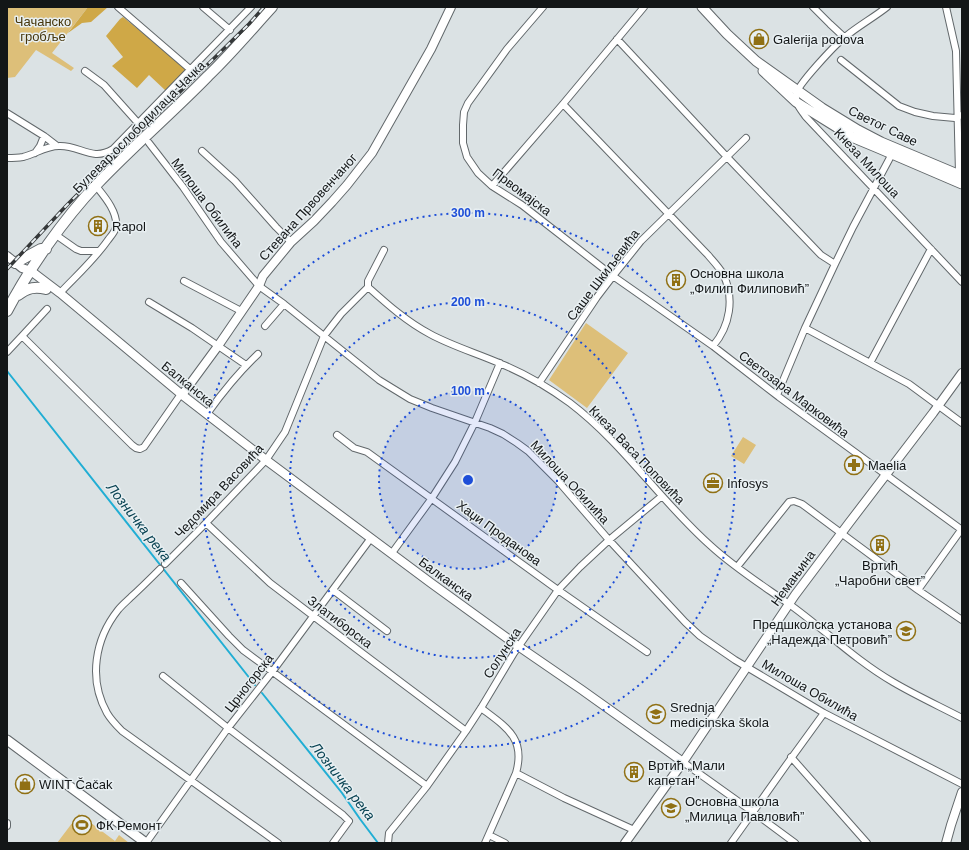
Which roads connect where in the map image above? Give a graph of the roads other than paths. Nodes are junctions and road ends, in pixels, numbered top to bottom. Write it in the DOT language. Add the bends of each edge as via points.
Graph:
graph roads {
  1 [pos="118,7"];
  2 [pos="203,7"];
  3 [pos="251,7"];
  4 [pos="272,7"];
  5 [pos="451,7"];
  6 [pos="543,7"];
  7 [pos="644,7"];
  8 [pos="702,7"];
  9 [pos="813,7"];
  10 [pos="887,7"];
  11 [pos="946,7"];
  12 [pos="230,30"];
  13 [pos="844,37"];
  14 [pos="617,39"];
  15 [pos="841,60"];
  16 [pos="756,61"];
  17 [pos="191,70"];
  18 [pos="85,71"];
  19 [pos="797,90"];
  20 [pos="796,102"];
  21 [pos="563,104"];
  22 [pos="7,113"];
  23 [pos="960,116"];
  24 [pos="138,123"];
  25 [pos="44,136"];
  26 [pos="746,138"];
  27 [pos="149,143"];
  28 [pos="57,146"];
  29 [pos="202,151"];
  30 [pos="894,151"];
  31 [pos="35,153"];
  32 [pos="727,157"];
  33 [pos="7,158"];
  34 [pos="960,175"];
  35 [pos="962,184"];
  36 [pos="96,186"];
  37 [pos="492,186"];
  38 [pos="873,188"];
  39 [pos="668,213"];
  40 [pos="56,235"];
  41 [pos="291,242"];
  42 [pos="46,249"];
  43 [pos="931,249"];
  44 [pos="384,250"];
  45 [pos="99,251"];
  46 [pos="7,256"];
  47 [pos="835,264"];
  48 [pos="24,270"];
  49 [pos="612,276"];
  50 [pos="184,281"];
  51 [pos="962,282"];
  52 [pos="259,286"];
  53 [pos="368,287"];
  54 [pos="46,289"];
  55 [pos="60,293"];
  56 [pos="14,298"];
  57 [pos="150,302"];
  58 [pos="284,304"];
  59 [pos="47,309"];
  60 [pos="7,311"];
  61 [pos="241,311"];
  62 [pos="93,321"];
  63 [pos="265,326"];
  64 [pos="805,328"];
  65 [pos="22,336"];
  66 [pos="324,336"];
  67 [pos="218,346"];
  68 [pos="713,346"];
  69 [pos="7,352"];
  70 [pos="258,354"];
  71 [pos="500,363"];
  72 [pos="870,363"];
  73 [pos="246,365"];
  74 [pos="962,373"];
  75 [pos="539,382"];
  76 [pos="181,395"];
  77 [pos="777,396"];
  78 [pos="938,405"];
  79 [pos="207,414"];
  80 [pos="475,422"];
  81 [pos="962,423"];
  82 [pos="337,435"];
  83 [pos="266,460"];
  84 [pos="886,475"];
  85 [pos="662,496"];
  86 [pos="432,498"];
  87 [pos="206,523"];
  88 [pos="962,530"];
  89 [pos="841,533"];
  90 [pos="371,538"];
  91 [pos="609,540"];
  92 [pos="392,553"];
  93 [pos="165,564"];
  94 [pos="737,567"];
  95 [pos="160,569"];
  96 [pos="181,583"];
  97 [pos="333,590"];
  98 [pos="558,590"];
  99 [pos="918,590"];
  100 [pos="789,604"];
  101 [pos="313,616"];
  102 [pos="962,620"];
  103 [pos="387,631"];
  104 [pos="518,646"];
  105 [pos="647,652"];
  106 [pos="746,666"];
  107 [pos="272,672"];
  108 [pos="163,676"];
  109 [pos="480,708"];
  110 [pos="824,713"];
  111 [pos="962,718"];
  112 [pos="228,728"];
  113 [pos="466,731"];
  114 [pos="7,741"];
  115 [pos="791,757"];
  116 [pos="682,762"];
  117 [pos="516,773"];
  118 [pos="191,780"];
  119 [pos="962,784"];
  120 [pos="427,786"];
  121 [pos="962,792"];
  122 [pos="753,812"];
  123 [pos="634,830"];
  124 [pos="489,835"];
  125 [pos="146,843"];
  126 [pos="278,843"];
  127 [pos="333,843"];
  128 [pos="388,843"];
  129 [pos="485,843"];
  130 [pos="505,843"];
  131 [pos="625,843"];
  132 [pos="731,843"];
  133 [pos="795,843"];
  134 [pos="867,843"];
  135 [pos="946,843"];
  1 -- 17 [label="street"];
  2 -- 12 [label="street"];
  3 -- 12 [label="street"];
  4 -- 36 [label="main road, Булевар ослободилаца Чачка" via="212,73"];
  5 -- 41 [label="street, Стевана Првовенчаног" via="431,49 372,153 347,185"];
  6 -- 37 [label="street, Првомајска" via="503,55 464,112 464,143 467,157 478,173"];
  7 -- 14 [label="street"];
  8 -- 16 [label="main road, Кнеза Милоша"];
  9 -- 13 [label="street"];
  10 -- 13 [label="street"];
  11 -- 23 [label="street" via="956,51"];
  12 -- 17 [label="street"];
  13 -- 19 [label="street"];
  14 -- 21 [label="street"];
  14 -- 32 [label="street"];
  15 -- 23 [label="street" via="899,106 933,116"];
  16 -- 19 [label="main road, Кнеза Милоша"];
  16 -- 20 [label="main road, Кнеза Милоша" via="764,73"];
  17 -- 24 [label="street"];
  18 -- 24 [label="street" via="104,85"];
  19 -- 20 [label="street"];
  19 -- 30 [label="main road, Светог Саве"];
  20 -- 30 [label="main road, Светог Саве" via="854,138"];
  20 -- 38 [label="street, Кнеза Милоша" via="806,117"];
  21 -- 37 [label="street"];
  21 -- 39 [label="street"];
  22 -- 25 [label="street"];
  23 -- 34 [label="street"];
  24 -- 28 [label="street" via="117,146 106,153 94,154"];
  25 -- 28 [label="street"];
  25 -- 31 [label="street"];
  26 -- 32 [label="street, Саше Шкиљевића"];
  27 -- 52 [label="street, Милоша Обилића" via="221,242"];
  28 -- 31 [label="street"];
  29 -- 41 [label="street" via="235,181"];
  30 -- 34 [label="main road, Светог Саве"];
  30 -- 35 [label="main road, Светог Саве"];
  30 -- 38 [label="street"];
  31 -- 33 [label="street"];
  32 -- 39 [label="street, Саше Шкиљевића"];
  32 -- 47 [label="street" via="821,255"];
  36 -- 40 [label="main road, Булевар ослободилаца Чачка"];
  36 -- 45 [label="street" via="110,205 116,224 115,231"];
  37 -- 49 [label="street, Првомајска" via="522,205"];
  38 -- 43 [label="street, Кнеза Милоша"];
  38 -- 47 [label="street"];
  39 -- 49 [label="street, Саше Шкиљевића"];
  39 -- 68 [label="street" via="708,254 726,282 730,300 729,312 724,330"];
  40 -- 42 [label="main road, Булевар ослободилаца Чачка"];
  40 -- 45 [label="street" via="81,251"];
  41 -- 52 [label="street, Стевана Првовенчаног" via="263,276"];
  42 -- 48 [label="main road, Булевар ослободилаца Чачка"];
  42 -- 48 [label="main road" via="42,249"];
  43 -- 51 [label="street, Кнеза Милоша"];
  43 -- 72 [label="street"];
  44 -- 53 [label="street" via="368,281"];
  45 -- 55 [label="street"];
  46 -- 48 [label="street"];
  47 -- 64 [label="street"];
  48 -- 54 [label="street, Балканска"];
  48 -- 55 [label="street, Балканска"];
  48 -- 56 [label="main road, Булевар ослободилаца Чачка"];
  49 -- 68 [label="street, Светозара Марковића"];
  49 -- 75 [label="street, Саше Шкиљевића"];
  50 -- 61 [label="street"];
  52 -- 58 [label="street, Милоша Обилића"];
  52 -- 61 [label="street, Стевана Првовенчаног"];
  53 -- 66 [label="street, Чедомира Васовића" via="341,314"];
  53 -- 71 [label="street, Кнеза Васа Поповића" via="410,323 429,334"];
  54 -- 56 [label="main road" via="32,287"];
  54 -- 62 [label="street, Балканска" via="81,316"];
  55 -- 62 [label="street, Балканска"];
  56 -- 60 [label="main road, Булевар ослободилаца Чачка"];
  57 -- 67 [label="street"];
  58 -- 63 [label="street"];
  58 -- 66 [label="street, Милоша Обилића"];
  59 -- 65 [label="street"];
  61 -- 67 [label="street, Стевана Првовенчаног"];
  62 -- 76 [label="street, Балканска"];
  64 -- 72 [label="street"];
  64 -- 77 [label="street"];
  65 -- 69 [label="street"];
  65 -- 76 [label="street" via="136,448 144,447"];
  66 -- 80 [label="street, Милоша Обилића" via="394,390 432,408"];
  66 -- 83 [label="street, Чедомира Васовића" via="285,432"];
  67 -- 73 [label="street"];
  67 -- 76 [label="street, Стевана Првовенчаног"];
  68 -- 77 [label="street, Светозара Марковића"];
  70 -- 73 [label="street"];
  71 -- 75 [label="street, Кнеза Васа Поповића"];
  71 -- 80 [label="street"];
  72 -- 78 [label="street" via="908,384"];
  73 -- 79 [label="street"];
  74 -- 78 [label="street, Немањина"];
  75 -- 85 [label="street, Кнеза Васа Поповића" via="603,432"];
  76 -- 79 [label="street, Балканска"];
  77 -- 84 [label="street, Светозара Марковића"];
  78 -- 81 [label="street"];
  78 -- 84 [label="street, Немањина"];
  79 -- 83 [label="street, Балканска"];
  80 -- 86 [label="street" via="455,462"];
  80 -- 91 [label="street, Милоша Обилића" via="503,434 528,452 558,481"];
  82 -- 86 [label="street, Хаџи Проданова" via="354,448 367,452"];
  83 -- 87 [label="street, Чедомира Васовића"];
  83 -- 90 [label="street, Балканска"];
  84 -- 88 [label="street, Светозара Марковића"];
  84 -- 89 [label="street, Немањина"];
  85 -- 91 [label="street, Солунска"];
  85 -- 94 [label="street, Кнеза Васа Поповића" via="711,546"];
  86 -- 92 [label="street"];
  86 -- 98 [label="street, Хаџи Проданова"];
  87 -- 93 [label="street, Чедомира Васовића"];
  87 -- 101 [label="street, Златиборска" via="270,583"];
  88 -- 99 [label="street"];
  89 -- 94 [label="street" via="802,504 789,502"];
  89 -- 99 [label="street"];
  89 -- 100 [label="street, Немањина"];
  90 -- 92 [label="street, Балканска"];
  90 -- 97 [label="street, Црногорска"];
  91 -- 98 [label="street, Солунска"];
  91 -- 106 [label="street, Милоша Обилића" via="700,636"];
  92 -- 104 [label="street, Балканска"];
  94 -- 100 [label="street, Кнеза Васа Поповића"];
  95 -- 118 [label="street" via="110,621 98,648 98,690 107,713 122,731"];
  96 -- 107 [label="street" via="243,650"];
  97 -- 101 [label="street, Црногорска"];
  97 -- 103 [label="street"];
  98 -- 104 [label="street, Солунска"];
  98 -- 105 [label="street, Хаџи Проданова"];
  99 -- 102 [label="street"];
  100 -- 106 [label="street, Немањина"];
  100 -- 111 [label="street, Кнеза Васа Поповића" via="859,660 892,682"];
  101 -- 107 [label="street, Црногорска"];
  101 -- 113 [label="street, Златиборска"];
  104 -- 109 [label="street, Солунска"];
  104 -- 116 [label="street, Балканска"];
  106 -- 110 [label="street, Милоша Обилића"];
  106 -- 116 [label="street, Немањина"];
  107 -- 112 [label="street, Црногорска"];
  107 -- 120 [label="street"];
  108 -- 112 [label="street"];
  109 -- 113 [label="street, Солунска"];
  109 -- 117 [label="street" via="512,734 520,756"];
  110 -- 115 [label="street"];
  110 -- 119 [label="street, Милоша Обилића"];
  112 -- 118 [label="street, Црногорска"];
  112 -- 127 [label="street" via="343,814 349,821"];
  113 -- 120 [label="street, Солунска"];
  114 -- 125 [label="main road"];
  115 -- 122 [label="street"];
  115 -- 134 [label="street"];
  116 -- 122 [label="street, Балканска"];
  116 -- 123 [label="street, Немањина"];
  117 -- 123 [label="street"];
  117 -- 124 [label="street"];
  118 -- 125 [label="street, Црногорска"];
  118 -- 126 [label="street"];
  120 -- 128 [label="street, Солунска" via="389,833"];
  121 -- 135 [label="street"];
  122 -- 132 [label="street"];
  122 -- 133 [label="street, Балканска"];
  123 -- 131 [label="street, Немањина"];
  124 -- 129 [label="street"];
  124 -- 130 [label="street"];
}
